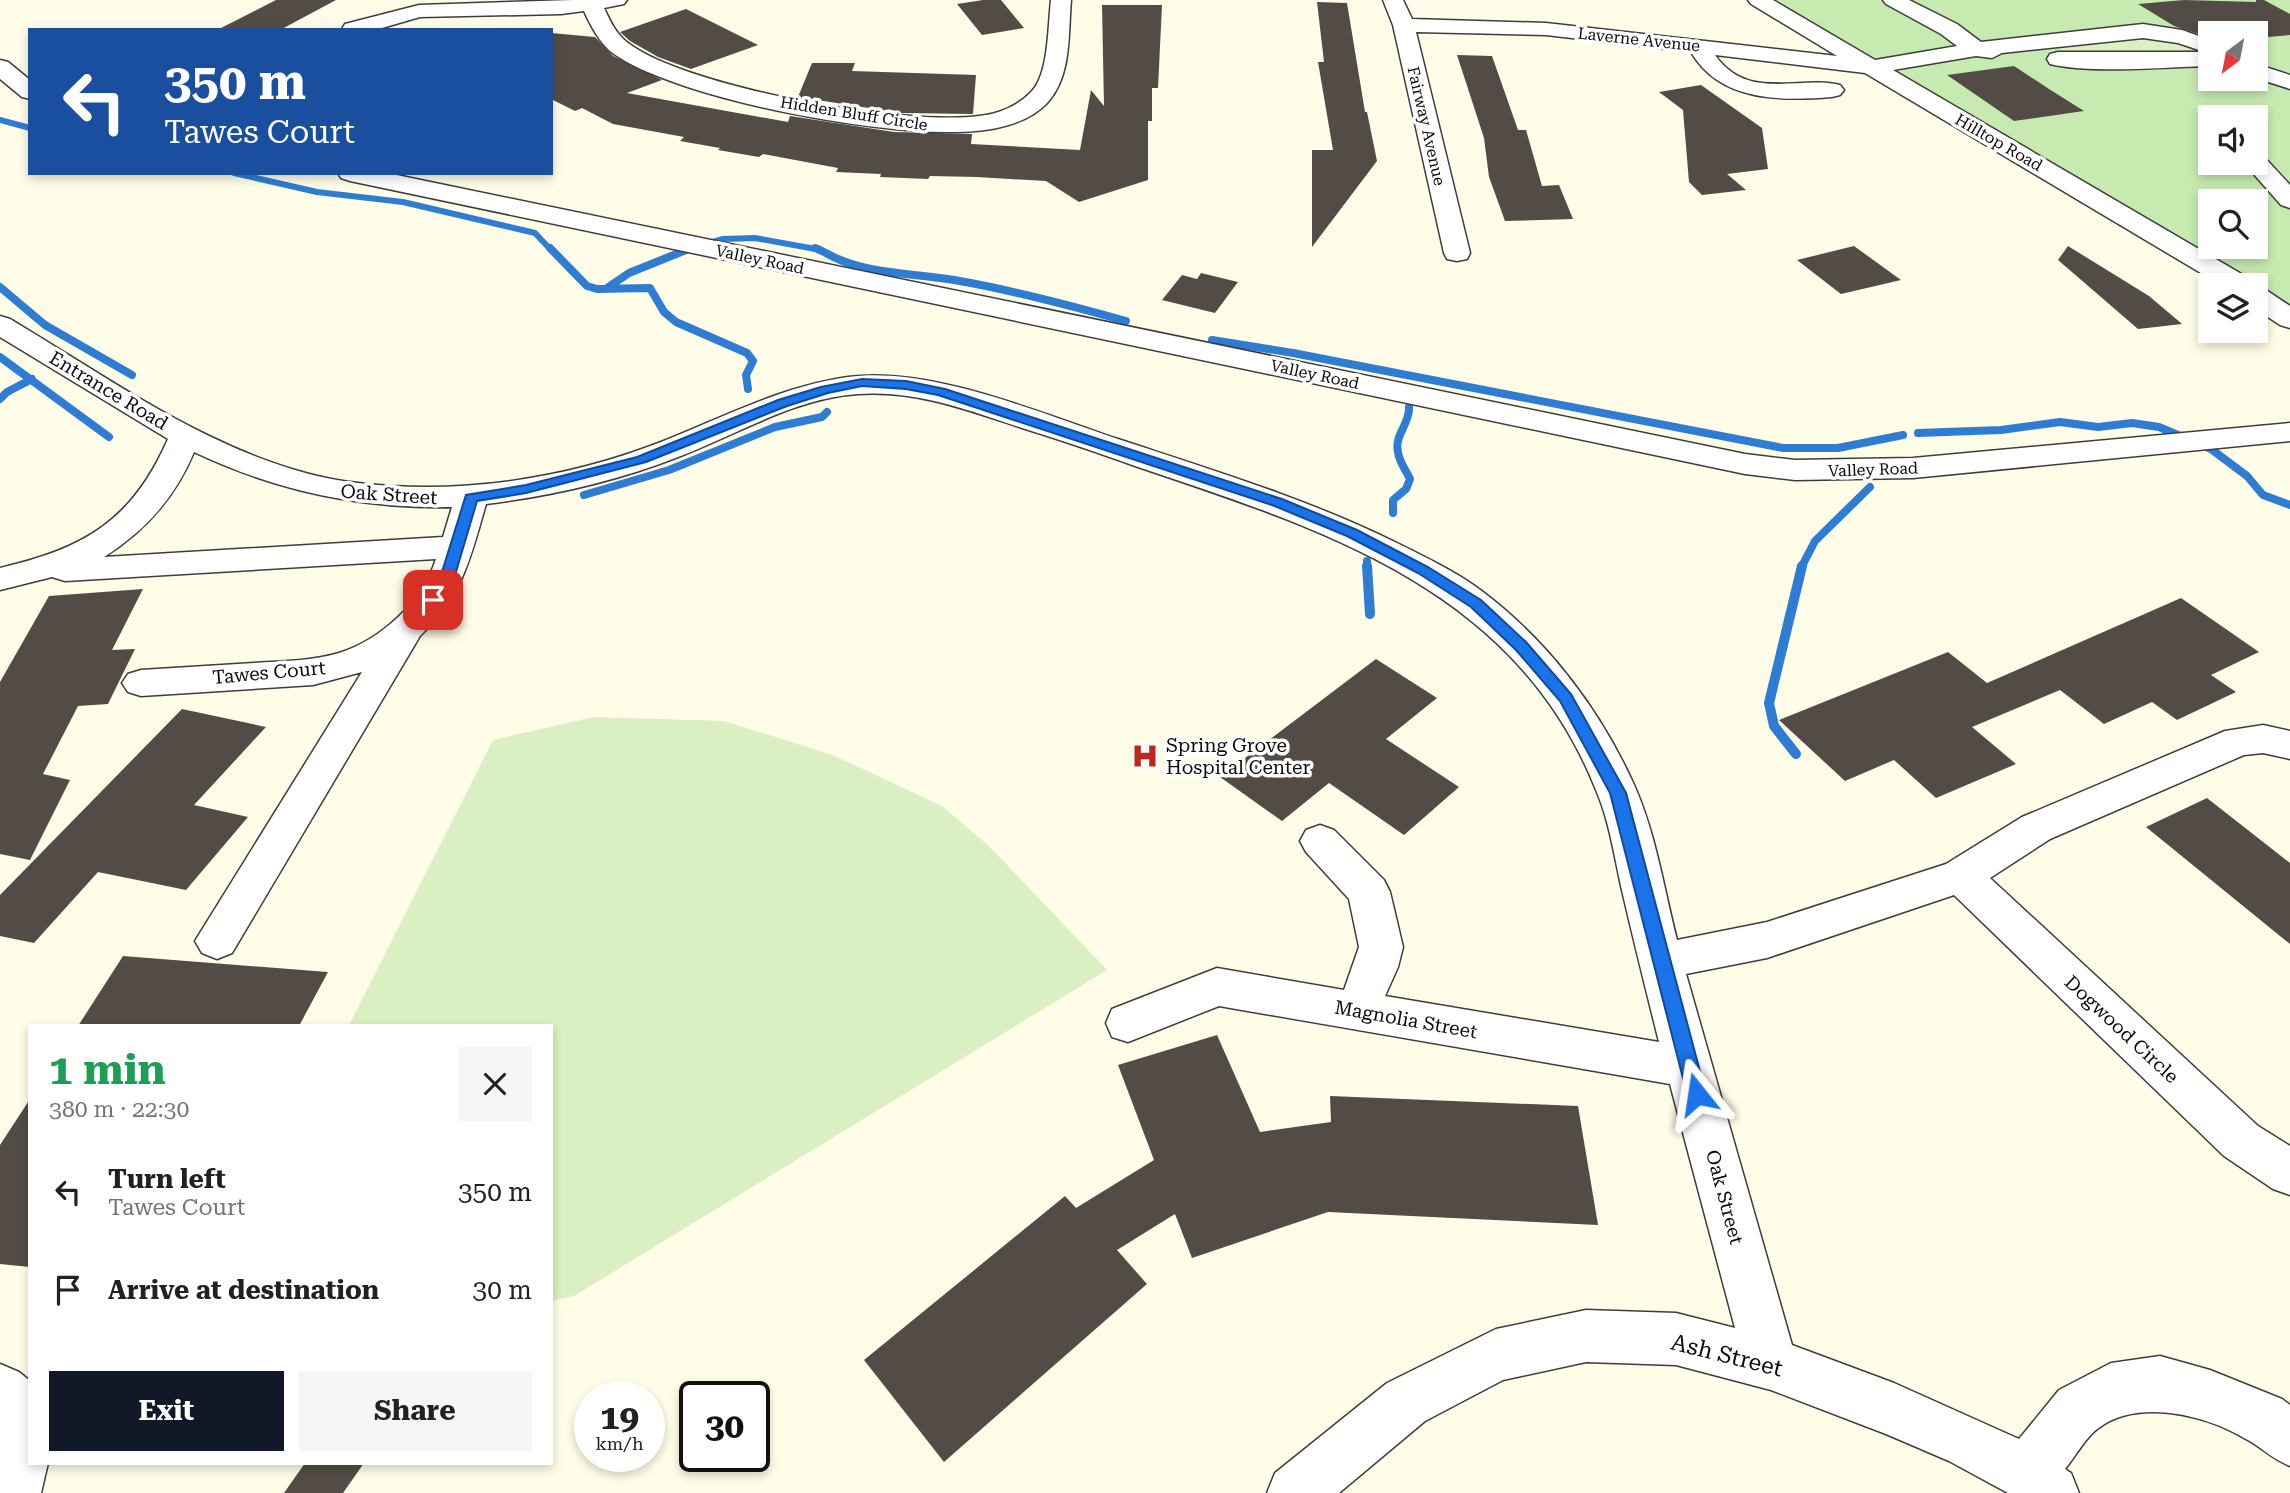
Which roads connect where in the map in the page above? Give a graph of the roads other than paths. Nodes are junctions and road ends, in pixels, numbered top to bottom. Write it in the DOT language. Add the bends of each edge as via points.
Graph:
graph roads {
  1 [pos="619,0"];
  2 [pos="1061,0"];
  3 [pos="1393,0"];
  4 [pos="1758,0"];
  5 [pos="1893,0"];
  6 [pos="592,5"];
  7 [pos="1404,25"];
  8 [pos="357,28"];
  9 [pos="2198,43"];
  10 [pos="1698,46"];
  11 [pos="1976,49"];
  12 [pos="2278,53"];
  13 [pos="2268,54"];
  14 [pos="2198,59"];
  15 [pos="1873,67"];
  16 [pos="1,69"];
  17 [pos="2268,75"];
  18 [pos="2290,82"];
  19 [pos="28,90"];
  20 [pos="1832,90"];
  21 [pos="360,175"];
  22 [pos="2267,175"];
  23 [pos="2290,200"];
  24 [pos="1457,253"];
  25 [pos="2220,273"];
  26 [pos="2268,304"];
  27 [pos="2290,319"];
  28 [pos="0,325"];
  29 [pos="2290,432"];
  30 [pos="185,436"];
  31 [pos="471,498"];
  32 [pos="456,547"];
  33 [pos="42,571"];
  34 [pos="0,579"];
  35 [pos="409,626"];
  36 [pos="141,683"];
  37 [pos="2290,745"];
  38 [pos="1320,841"];
  39 [pos="1961,876"];
  40 [pos="217,941"];
  41 [pos="1661,961"];
  42 [pos="1356,1011"];
  43 [pos="1128,1023"];
  44 [pos="1689,1067"];
  45 [pos="2290,1173"];
  46 [pos="1771,1364"];
  47 [pos="0,1391"];
  48 [pos="2290,1439"];
  49 [pos="2039,1483"];
  50 [pos="13,1493"];
  51 [pos="1296,1493"];
  1 -- 6 [label="street"];
  2 -- 6 [label="street, Hidden Bluff Circle" via="1049,88 1026,110 1001,119 947,127 807,106 670,73 622,50 607,35"];
  3 -- 7 [label="street, Fairway Avenue"];
  4 -- 15 [label="street, Hilltop Road"];
  5 -- 11 [label="street"];
  6 -- 8 [label="street" via="419,11"];
  7 -- 10 [label="street, Laverne Avenue" via="1546,29"];
  7 -- 24 [label="street, Fairway Avenue"];
  9 -- 11 [label="street" via="2143,31"];
  10 -- 15 [label="street, Laverne Avenue"];
  10 -- 20 [label="street" via="1704,61 1719,76 1748,88"];
  11 -- 14 [label="street" via="2089,61"];
  11 -- 15 [label="street"];
  12 -- 13 [label="street"];
  15 -- 25 [label="street, Hilltop Road"];
  16 -- 19 [label="street"];
  17 -- 18 [label="street"];
  21 -- 29 [label="street, Valley Road" via="1795,471 1913,468"];
  22 -- 23 [label="street"];
  26 -- 27 [label="street"];
  28 -- 30 [label="street, Entrance Road"];
  30 -- 31 [label="street, Oak Street" via="255,469 325,488 408,499"];
  30 -- 33 [label="street, Entrance Road" via="174,467 155,498 132,522 74,559"];
  31 -- 32 [label="street, Tawes Court"];
  31 -- 41 [label="street, Oak Street" via="642,459 783,403 862,383 940,392 1277,502 1352,533 1476,604 1566,698 1618,793"];
  32 -- 33 [label="street"];
  32 -- 35 [label="street, Tawes Court" via="448,575"];
  33 -- 34 [label="street, Entrance Road"];
  35 -- 36 [label="street, Tawes Court" via="352,662 313,672"];
  35 -- 40 [label="street"];
  37 -- 39 [label="street" via="2263,739 2239,741 2036,828"];
  38 -- 42 [label="street" via="1369,891 1381,947 1377,968"];
  39 -- 41 [label="street" via="1767,940"];
  39 -- 45 [label="street, Dogwood Circle" via="2241,1141"];
  41 -- 44 [label="street, Oak Street"];
  42 -- 43 [label="street, Magnolia Street" via="1217,987"];
  42 -- 44 [label="street, Magnolia Street"];
  44 -- 46 [label="street, Oak Street"];
  46 -- 49 [label="street, Ash Street" via="1968,1442"];
  46 -- 51 [label="street, Ash Street" via="1676,1339 1586,1336 1496,1355 1406,1402"];
  47 -- 50 [label="street" via="21,1408 22,1457"];
  48 -- 49 [label="street" via="2263,1418 2160,1383 2111,1390 2078,1409"];
}
